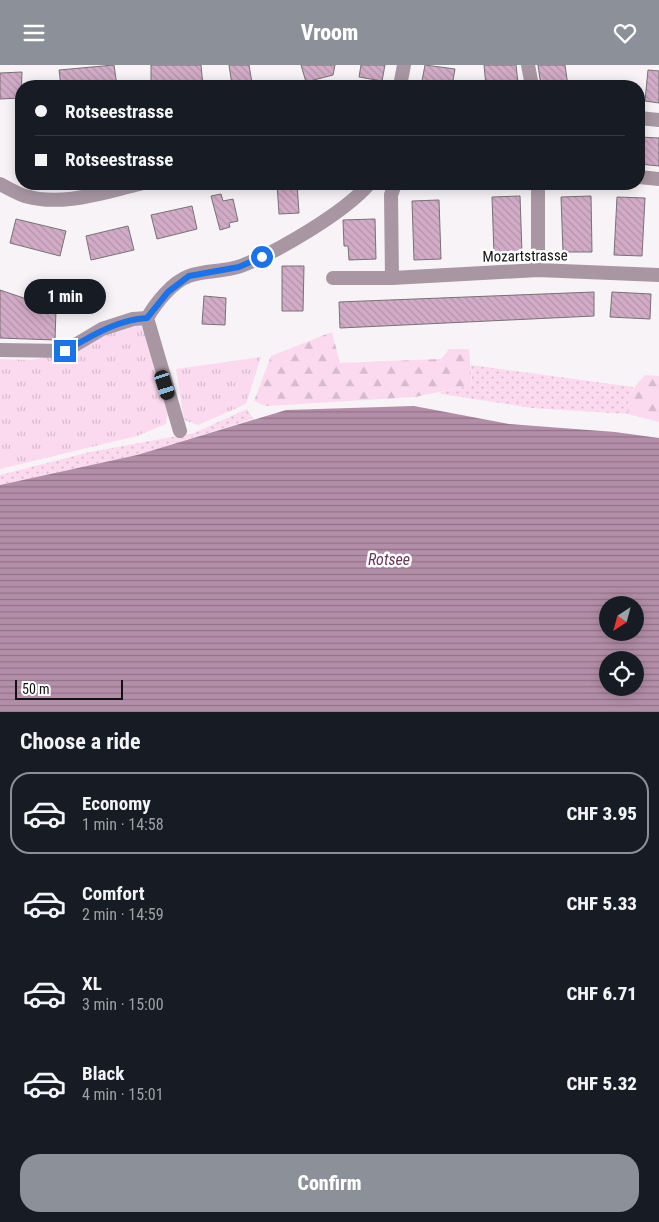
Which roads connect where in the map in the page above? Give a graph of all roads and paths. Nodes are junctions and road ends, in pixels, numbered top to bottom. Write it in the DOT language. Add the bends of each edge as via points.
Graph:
graph roads {
  1 [pos="404,65"];
  2 [pos="528,65"];
  3 [pos="401,80"];
  4 [pos="531,80"];
  5 [pos="645,119"];
  6 [pos="659,120"];
  7 [pos="645,178"];
  8 [pos="659,179"];
  9 [pos="0,184"];
  10 [pos="113,190"];
  11 [pos="362,190"];
  12 [pos="393,190"];
  13 [pos="538,190"];
  14 [pos="538,270"];
  15 [pos="659,275"];
  16 [pos="333,278"];
  17 [pos="392,278"];
  18 [pos="147,318"];
  19 [pos="0,350"];
  20 [pos="180,431"];
  1 -- 3 [label="street"];
  2 -- 4 [label="street"];
  5 -- 6 [label="street"];
  7 -- 8 [label="street"];
  9 -- 10 [label="street" via="25,196 52,200"];
  11 -- 18 [label="street" via="347,204 262,257 239,267 189,276 180,281"];
  12 -- 17 [label="street"];
  13 -- 14 [label="street"];
  14 -- 15 [label="street, Mozartstrasse"];
  14 -- 17 [label="street, Mozartstrasse"];
  16 -- 17 [label="street, Mozartstrasse"];
  18 -- 19 [label="street" via="132,319 102,329 65,351"];
  18 -- 20 [label="street"];
}
